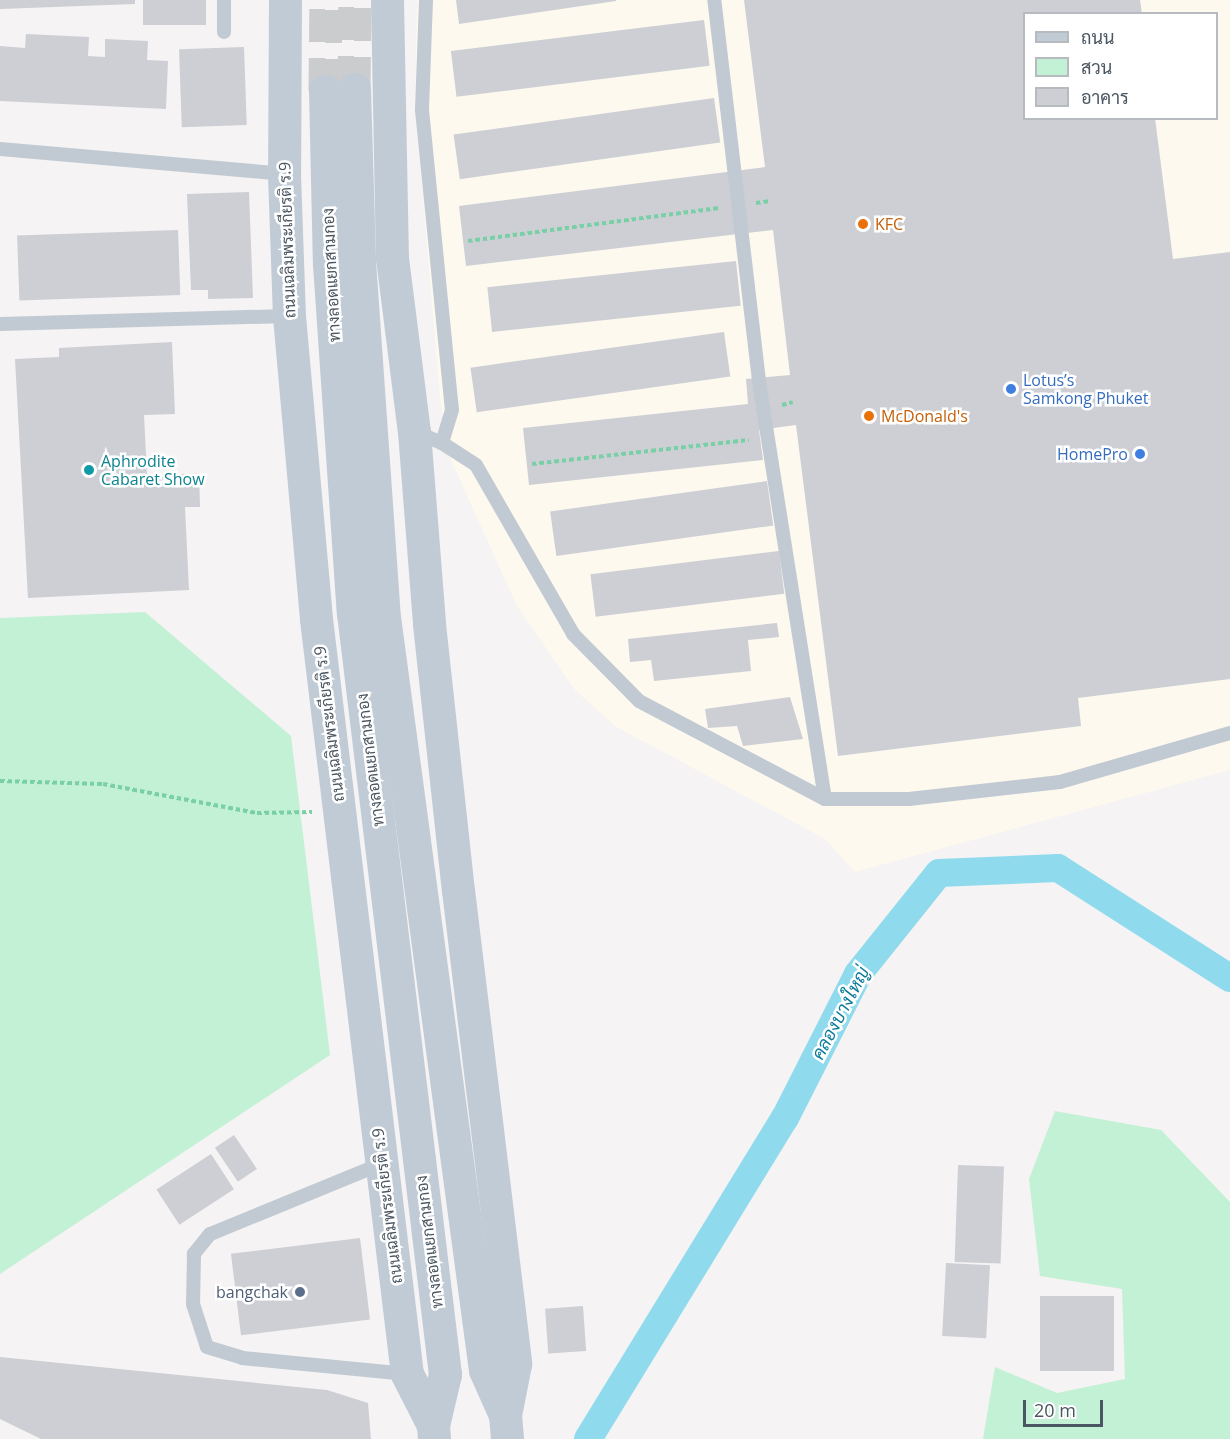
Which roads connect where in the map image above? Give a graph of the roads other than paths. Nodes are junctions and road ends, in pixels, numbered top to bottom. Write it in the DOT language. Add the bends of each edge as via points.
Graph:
graph roads {
  1 [pos="224,0"];
  2 [pos="285,0"];
  3 [pos="387,0"];
  4 [pos="426,0"];
  5 [pos="714,0"];
  6 [pos="224,32"];
  7 [pos="0,149"];
  8 [pos="284,174"];
  9 [pos="289,316"];
  10 [pos="0,324"];
  11 [pos="428,437"];
  12 [pos="1230,734"];
  13 [pos="825,798"];
  14 [pos="382,1163"];
  15 [pos="407,1374"];
  16 [pos="506,1427"];
  17 [pos="434,1432"];
  1 -- 6 [label="lane"];
  2 -- 8 [label="main road, ถนนเฉลิมพระเกียรติ ร.9"];
  3 -- 11 [label="main road" via="392,258"];
  4 -- 11 [label="lane" via="422,110 452,410"];
  5 -- 13 [label="lane" via="764,410"];
  7 -- 8 [label="lane"];
  8 -- 9 [label="main road, ถนนเฉลิมพระเกียรติ ร.9"];
  9 -- 10 [label="lane"];
  9 -- 14 [label="main road, ถนนเฉลิมพระเกียรติ ร.9" via="316,619"];
  11 -- 13 [label="lane" via="476,465 573,634 639,702"];
  11 -- 16 [label="main road" via="429,624 515,1364"];
  12 -- 13 [label="lane" via="1060,782 909,798"];
  14 -- 15 [label="main road, ถนนเฉลิมพระเกียรติ ร.9"];
  14 -- 15 [label="lane" via="210,1234 194,1254 193,1304 207,1347 242,1358"];
  15 -- 17 [label="main road, ถนนเฉลิมพระเกียรติ ร.9"];
  16 -- 17 [label="main road, ทางลอดแยกสามกอง" via="485,1370 384,617 359,261 340,90 329,264 352,613 445,1374"];
}
